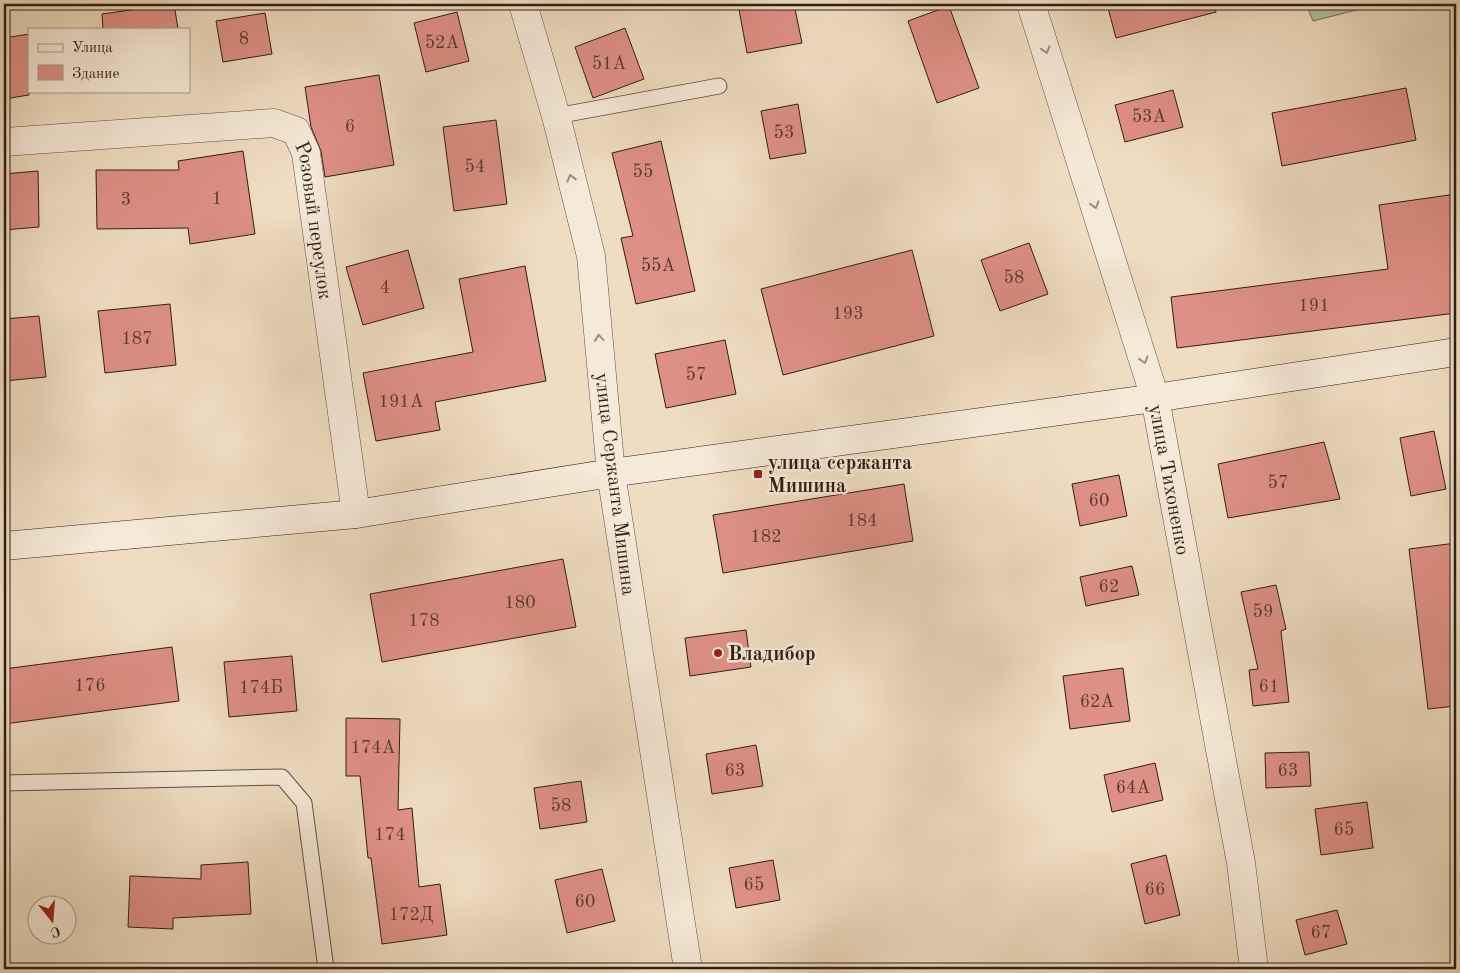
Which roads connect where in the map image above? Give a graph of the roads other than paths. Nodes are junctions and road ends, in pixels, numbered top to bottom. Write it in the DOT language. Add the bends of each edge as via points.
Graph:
graph roads {
  1 [pos="523,4"];
  2 [pos="1031,4"];
  3 [pos="719,86"];
  4 [pos="556,116"];
  5 [pos="4,142"];
  6 [pos="1456,352"];
  7 [pos="1155,398"];
  8 [pos="611,473"];
  9 [pos="356,514"];
  10 [pos="4,546"];
  11 [pos="4,783"];
  12 [pos="326,969"];
  13 [pos="688,969"];
  14 [pos="1254,969"];
  1 -- 4 [label="street, улица Сержанта Мишина"];
  2 -- 7 [label="street, улица Тихоненко, one-way"];
  3 -- 4 [label="lane"];
  8 -- 4 [label="street, улица Сержанта Мишина, one-way" via="592,256"];
  5 -- 9 [label="street, Розовый переулок" via="274,123 296,131 306,153"];
  6 -- 7 [label="street"];
  7 -- 8 [label="street"];
  7 -- 14 [label="street, улица Тихоненко" via="1241,863"];
  8 -- 9 [label="street"];
  8 -- 13 [label="street, улица Сержанта Мишина"];
  9 -- 10 [label="street"];
  11 -- 12 [label="lane" via="282,777 304,803"];
}
